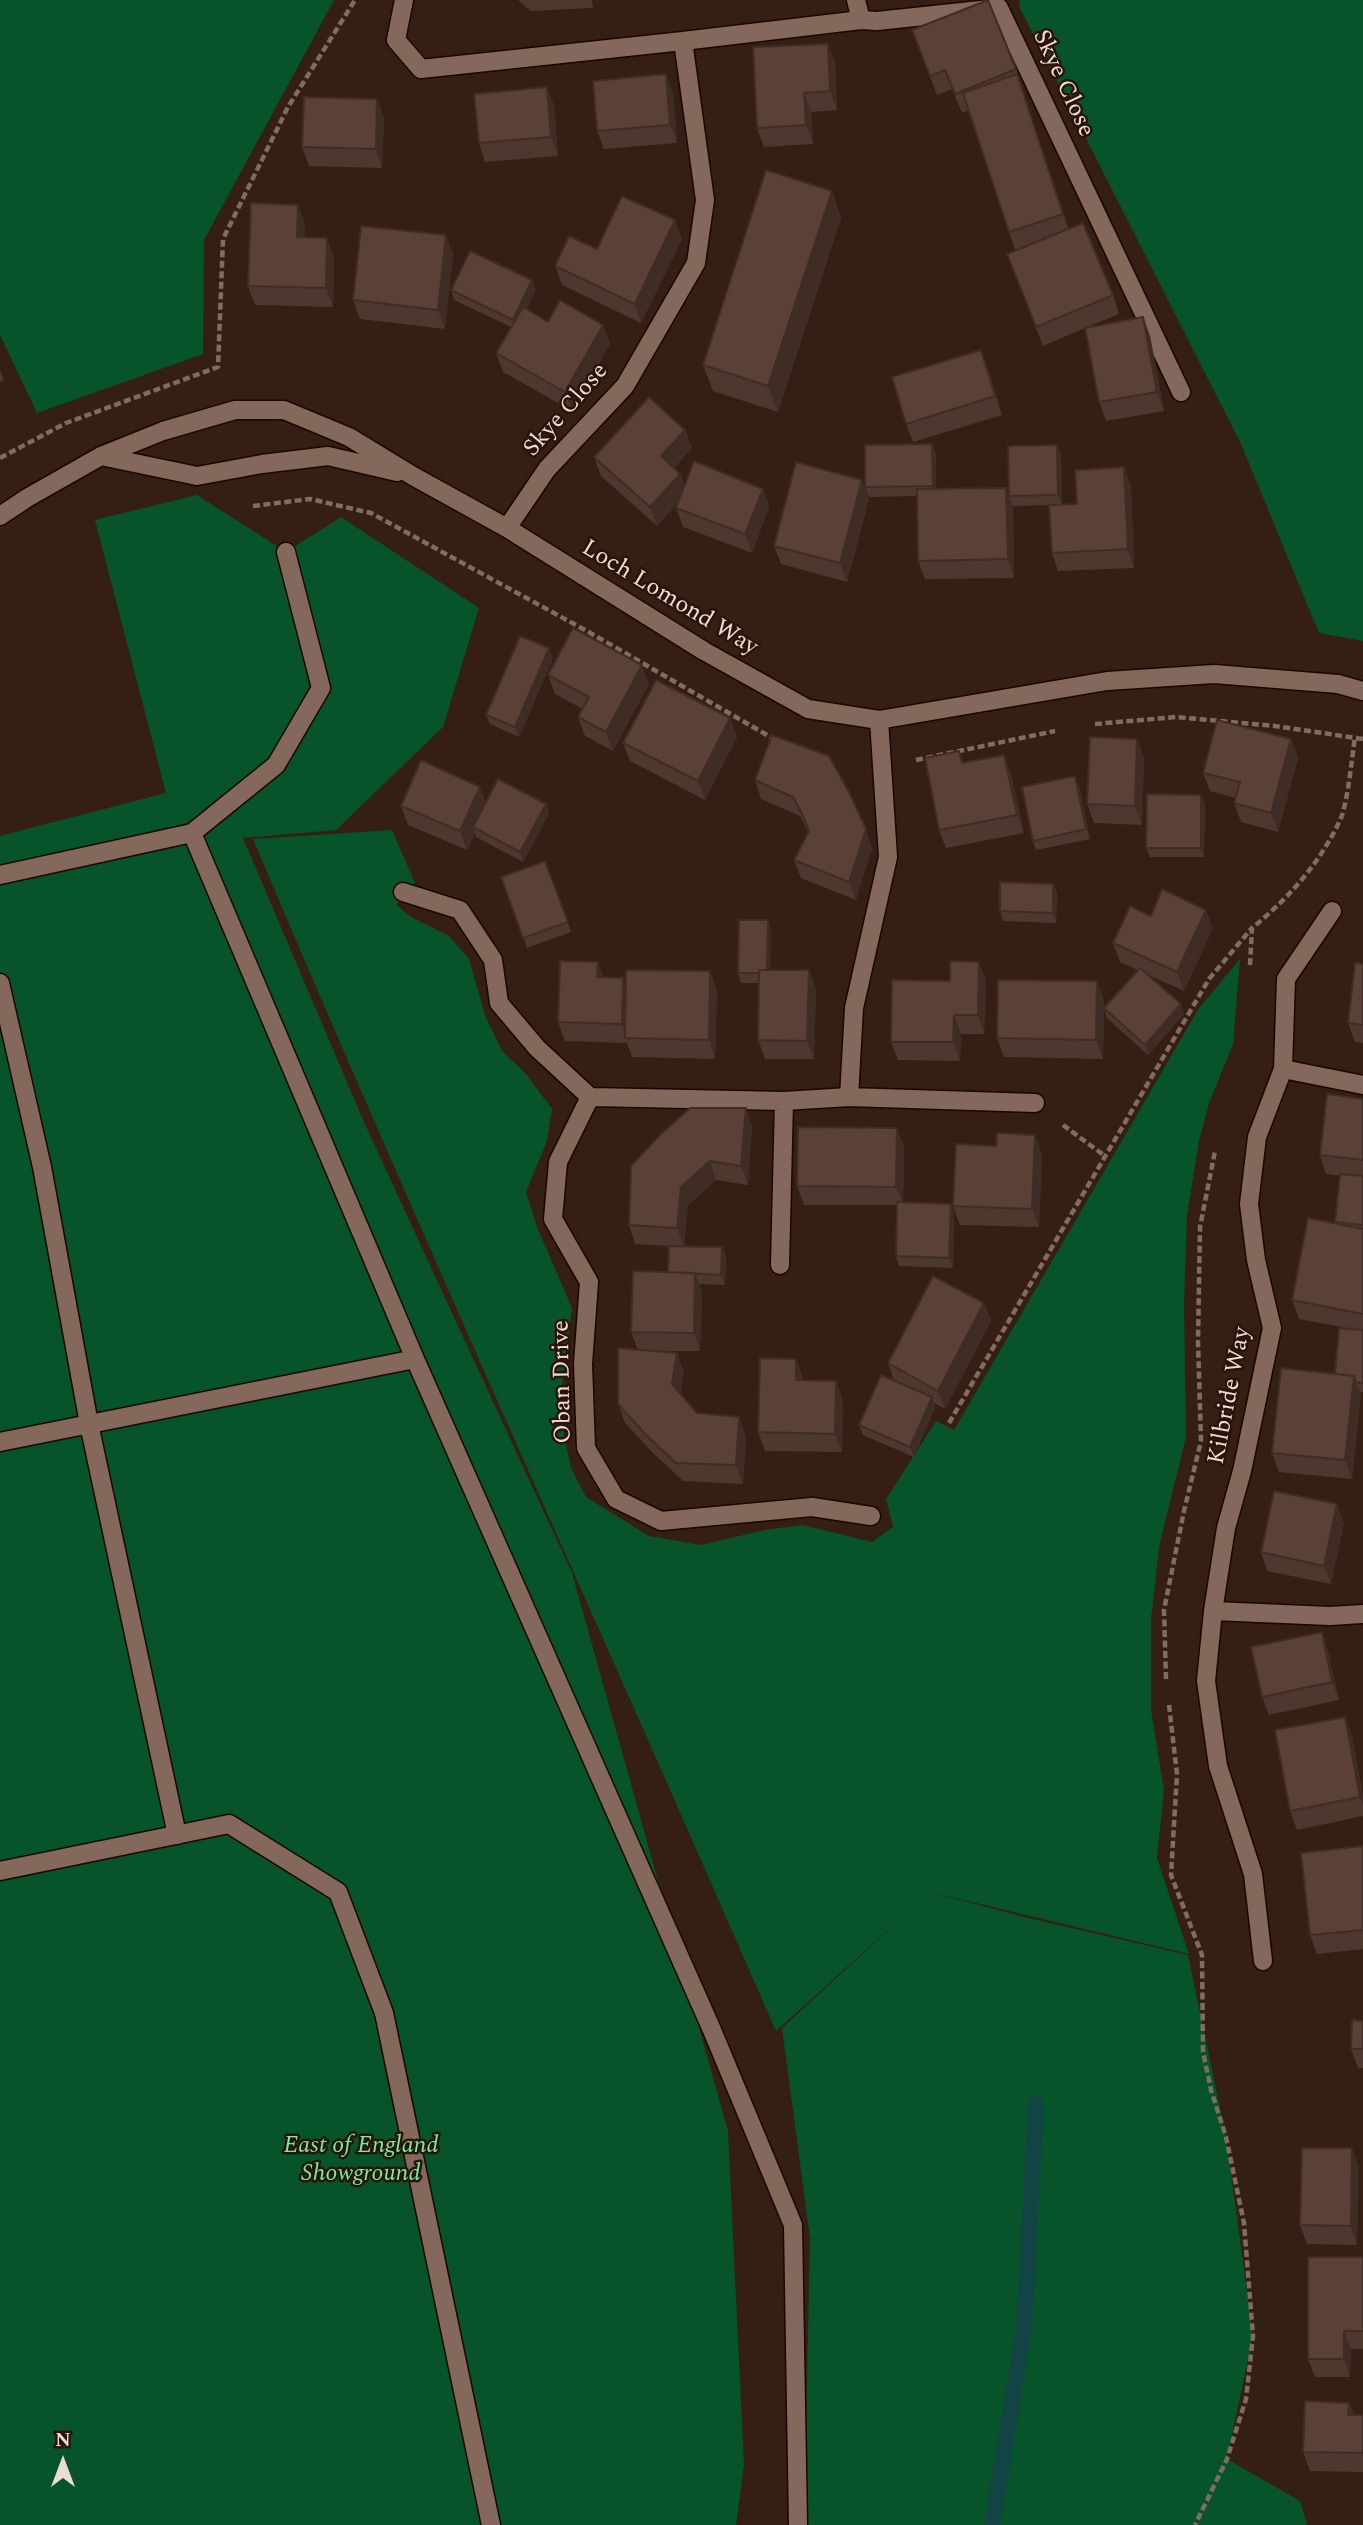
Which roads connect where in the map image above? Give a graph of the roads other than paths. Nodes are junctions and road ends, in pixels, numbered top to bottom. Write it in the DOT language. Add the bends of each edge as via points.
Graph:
graph roads {
  1 [pos="404,0"];
  2 [pos="856,0"];
  3 [pos="869,21"];
  4 [pos="683,41"];
  5 [pos="1181,392"];
  6 [pos="101,456"];
  7 [pos="412,476"];
  8 [pos="0,516"];
  9 [pos="507,527"];
  10 [pos="286,552"];
  11 [pos="1363,691"];
  12 [pos="879,720"];
  13 [pos="192,834"];
  14 [pos="0,875"];
  15 [pos="403,891"];
  16 [pos="1332,911"];
  17 [pos="0,984"];
  18 [pos="1283,1069"];
  19 [pos="1363,1085"];
  20 [pos="590,1097"];
  21 [pos="849,1097"];
  22 [pos="785,1101"];
  23 [pos="1035,1103"];
  24 [pos="780,1265"];
  25 [pos="415,1359"];
  26 [pos="89,1424"];
  27 [pos="0,1442"];
  28 [pos="871,1516"];
  29 [pos="1213,1611"];
  30 [pos="1363,1614"];
  31 [pos="177,1835"];
  32 [pos="0,1871"];
  33 [pos="1263,1961"];
  34 [pos="491,2525"];
  35 [pos="798,2525"];
  1 -- 4 [label="street, Skye Close" via="396,40 421,69"];
  2 -- 3 [label="street"];
  3 -- 4 [label="street, Skye Close"];
  3 -- 5 [label="street, Skye Close" via="999,8"];
  4 -- 9 [label="street, Skye Close" via="705,200 695,263 625,386 547,470"];
  6 -- 7 [label="street" via="197,476 328,456"];
  6 -- 7 [label="street, Loch Lomond Way" via="163,431 235,410 284,410 349,437"];
  6 -- 8 [label="street, Loch Lomond Way"];
  7 -- 9 [label="street, Loch Lomond Way"];
  9 -- 12 [label="street, Loch Lomond Way" via="704,652 807,709"];
  10 -- 13 [label="street" via="321,688 276,765"];
  11 -- 12 [label="street, Loch Lomond Way" via="1338,684 1214,674 1121,680"];
  12 -- 21 [label="street" via="888,857 854,1009"];
  13 -- 14 [label="street"];
  13 -- 25 [label="street"];
  15 -- 20 [label="street" via="460,910 494,960 499,1003 537,1048"];
  16 -- 18 [label="street, Kilbride Way" via="1286,979"];
  17 -- 26 [label="street" via="42,1167"];
  18 -- 19 [label="street"];
  18 -- 29 [label="street, Kilbride Way" via="1257,1137 1249,1204 1272,1328 1226,1528"];
  20 -- 22 [label="street"];
  20 -- 28 [label="street, Oban Drive" via="558,1162 553,1219 589,1282 583,1364 586,1448 616,1499 661,1521 812,1507"];
  21 -- 22 [label="street"];
  21 -- 23 [label="street"];
  22 -- 24 [label="street"];
  25 -- 26 [label="street"];
  25 -- 35 [label="street" via="712,2030 793,2225"];
  26 -- 27 [label="street"];
  26 -- 31 [label="street"];
  29 -- 30 [label="street"];
  29 -- 33 [label="street, Kilbride Way" via="1206,1681 1218,1766 1253,1874"];
  31 -- 32 [label="street"];
  31 -- 34 [label="street" via="229,1824 338,1892 384,2012"];
}
